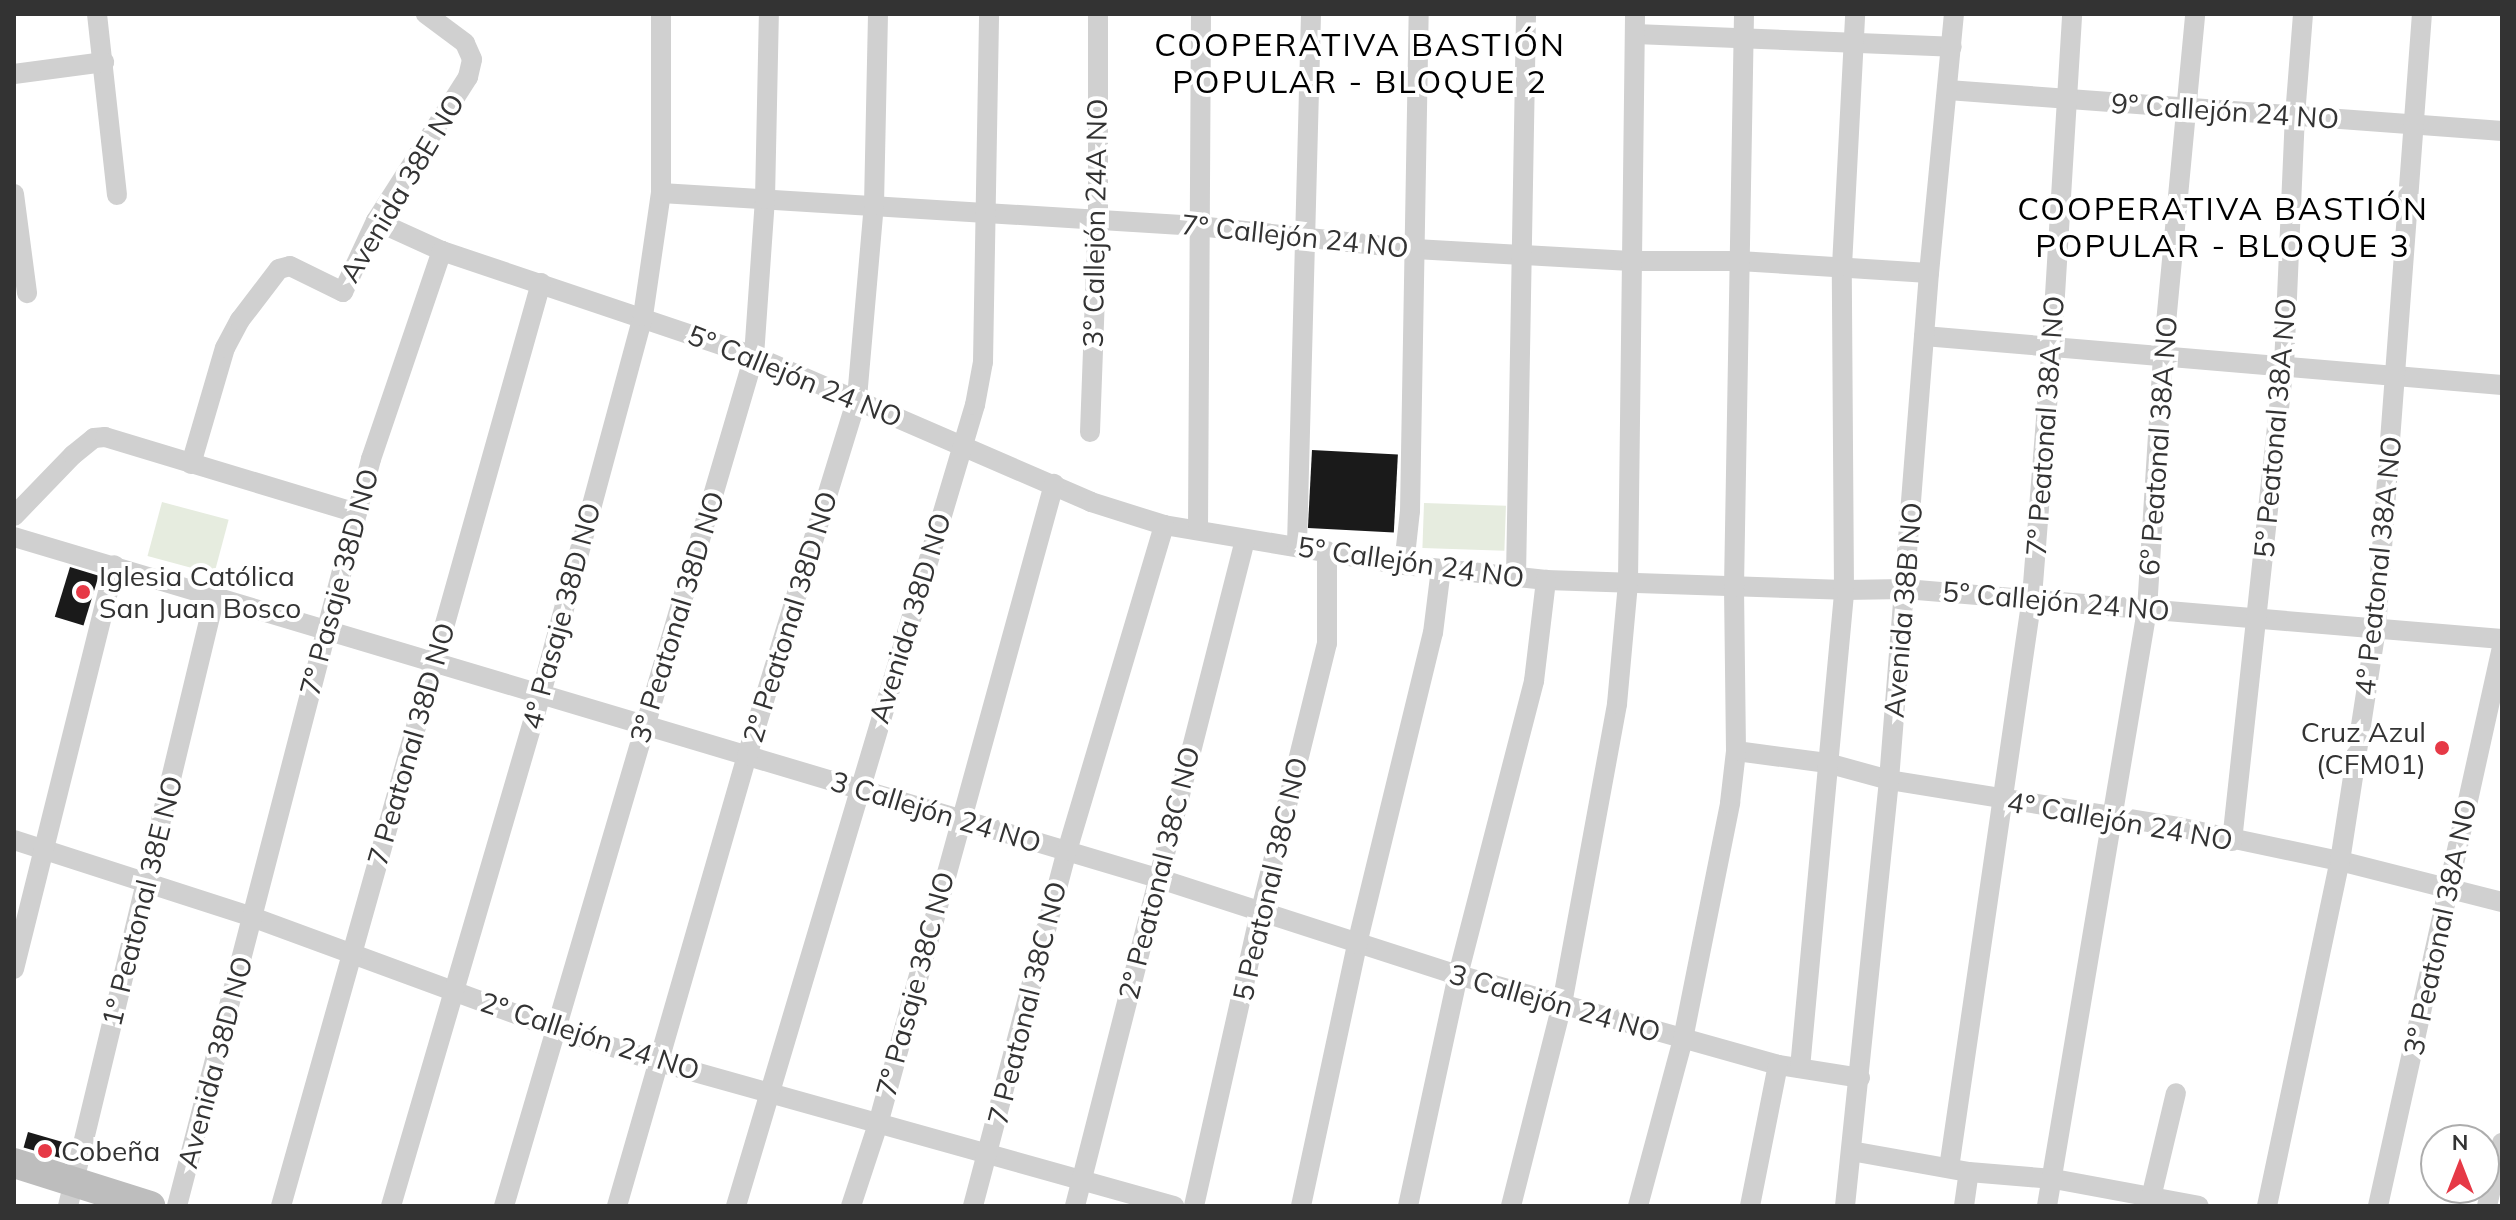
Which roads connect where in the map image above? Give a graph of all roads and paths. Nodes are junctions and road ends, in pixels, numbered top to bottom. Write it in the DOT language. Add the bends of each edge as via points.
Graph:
graph roads {
  1 [pos="97,14"];
  2 [pos="426,14"];
  3 [pos="661,14"];
  4 [pos="769,14"];
  5 [pos="878,14"];
  6 [pos="989,14"];
  7 [pos="1098,14"];
  8 [pos="1201,14"];
  9 [pos="1311,14"];
  10 [pos="1419,14"];
  11 [pos="1526,14"];
  12 [pos="1744,14"];
  13 [pos="1855,14"];
  14 [pos="1954,14"];
  15 [pos="2072,14"];
  16 [pos="2195,14"];
  17 [pos="2303,14"];
  18 [pos="2422,14"];
  19 [pos="1635,24"];
  20 [pos="1743,38"];
  21 [pos="1855,44"];
  22 [pos="1952,47"];
  23 [pos="104,62"];
  24 [pos="14,74"];
  25 [pos="1948,90"];
  26 [pos="2065,99"];
  27 [pos="2187,108"];
  28 [pos="2295,116"];
  29 [pos="2412,125"];
  30 [pos="2502,131"];
  31 [pos="661,193"];
  32 [pos="14,194"];
  33 [pos="117,195"];
  34 [pos="765,199"];
  35 [pos="874,205"];
  36 [pos="985,213"];
  37 [pos="1098,218"];
  38 [pos="376,221"];
  39 [pos="1198,226"];
  40 [pos="1307,239"];
  41 [pos="1415,249"];
  42 [pos="442,251"];
  43 [pos="1523,255"];
  44 [pos="1631,261"];
  45 [pos="1739,261"];
  46 [pos="1842,266"];
  47 [pos="1929,273"];
  48 [pos="541,283"];
  49 [pos="27,293"];
  50 [pos="643,316"];
  51 [pos="1924,336"];
  52 [pos="2052,344"];
  53 [pos="2163,355"];
  54 [pos="754,356"];
  55 [pos="2284,366"];
  56 [pos="2397,377"];
  57 [pos="2502,385"];
  58 [pos="857,398"];
  59 [pos="1090,432"];
  60 [pos="962,445"];
  61 [pos="191,464"];
  62 [pos="1054,484"];
  63 [pos="357,513"];
  64 [pos="14,516"];
  65 [pos="1164,525"];
  66 [pos="1198,530"];
  67 [pos="1245,540"];
  68 [pos="16,544"];
  69 [pos="1297,545"];
  70 [pos="1327,551"];
  71 [pos="115,565"];
  72 [pos="1404,565"];
  73 [pos="1441,569"];
  74 [pos="1516,577"];
  75 [pos="1546,580"];
  76 [pos="1628,582"];
  77 [pos="1734,587"];
  78 [pos="1905,589"];
  79 [pos="1844,590"];
  80 [pos="215,596"];
  81 [pos="2032,597"];
  82 [pos="2147,610"];
  83 [pos="2258,618"];
  84 [pos="2376,628"];
  85 [pos="327,630"];
  86 [pos="2502,639"];
  87 [pos="2502,647"];
  88 [pos="434,662"];
  89 [pos="541,694"];
  90 [pos="644,725"];
  91 [pos="1736,751"];
  92 [pos="747,756"];
  93 [pos="1827,763"];
  94 [pos="1889,780"];
  95 [pos="859,789"];
  96 [pos="2002,799"];
  97 [pos="2115,818"];
  98 [pos="960,820"];
  99 [pos="14,840"];
  100 [pos="2232,841"];
  101 [pos="44,850"];
  102 [pos="1067,851"];
  103 [pos="2340,861"];
  104 [pos="1157,878"];
  105 [pos="146,883"];
  106 [pos="2448,888"];
  107 [pos="2502,902"];
  108 [pos="1260,914"];
  109 [pos="252,917"];
  110 [pos="1357,944"];
  111 [pos="352,954"];
  112 [pos="14,969"];
  113 [pos="1458,975"];
  114 [pos="452,991"];
  115 [pos="1562,1004"];
  116 [pos="556,1029"];
  117 [pos="1683,1039"];
  118 [pos="659,1062"];
  119 [pos="1778,1065"];
  120 [pos="1800,1068"];
  121 [pos="1860,1078"];
  122 [pos="769,1092"];
  123 [pos="2176,1093"];
  124 [pos="878,1124"];
  125 [pos="2502,1143"];
  126 [pos="1851,1151"];
  127 [pos="988,1156"];
  128 [pos="14,1163"];
  129 [pos="1959,1170"];
  130 [pos="2054,1179"];
  131 [pos="1082,1181"];
  132 [pos="70,1194"];
  133 [pos="2150,1202"];
  134 [pos="1643,1205"];
  135 [pos="150,1206"];
  136 [pos="177,1206"];
  137 [pos="281,1206"];
  138 [pos="391,1206"];
  139 [pos="504,1206"];
  140 [pos="617,1206"];
  141 [pos="736,1206"];
  142 [pos="851,1206"];
  143 [pos="973,1206"];
  144 [pos="1075,1206"];
  145 [pos="1174,1206"];
  146 [pos="1194,1206"];
  147 [pos="1301,1206"];
  148 [pos="1408,1206"];
  149 [pos="1511,1206"];
  150 [pos="1750,1206"];
  151 [pos="1845,1206"];
  152 [pos="1964,1206"];
  153 [pos="2047,1206"];
  154 [pos="2199,1206"];
  155 [pos="2267,1206"];
  156 [pos="2378,1206"];
  157 [pos="2487,1206"];
  1 -- 23 [label="street"];
  2 -- 38 [label="street, Avenida 38E NO" via="465,43 472,59 468,77"];
  3 -- 31 [label="street, 4° Pasaje 38D NO"];
  4 -- 34 [label="street, 3° Peatonal 38D NO"];
  5 -- 35 [label="street, 2° Peatonal 38D NO"];
  6 -- 36 [label="street, Avenida 38D NO"];
  7 -- 37 [label="street, 3° Callejón 24A NO"];
  8 -- 39 [label="street"];
  9 -- 40 [label="street"];
  10 -- 41 [label="street"];
  11 -- 43 [label="street"];
  12 -- 20 [label="street"];
  13 -- 21 [label="street"];
  14 -- 22 [label="street, Avenida 38B NO"];
  15 -- 26 [label="street, 7° Peatonal 38A NO"];
  16 -- 27 [label="street, 6º Peatonal 38A NO"];
  17 -- 28 [label="street, 5° Peatonal 38A NO"];
  18 -- 29 [label="street, 4° Peatonal 38A NO"];
  19 -- 20 [label="street"];
  19 -- 44 [label="street"];
  20 -- 21 [label="street"];
  20 -- 45 [label="street"];
  21 -- 22 [label="street"];
  21 -- 46 [label="street"];
  22 -- 25 [label="street, Avenida 38B NO"];
  23 -- 24 [label="street"];
  23 -- 33 [label="street"];
  25 -- 26 [label="street, 9° Callejón 24 NO"];
  25 -- 47 [label="street, Avenida 38B NO"];
  26 -- 27 [label="street, 9° Callejón 24 NO"];
  26 -- 52 [label="street, 7° Peatonal 38A NO"];
  27 -- 28 [label="street, 9° Callejón 24 NO"];
  27 -- 53 [label="street, 6º Peatonal 38A NO"];
  28 -- 29 [label="street, 9° Callejón 24 NO"];
  28 -- 55 [label="street, 5° Peatonal 38A NO"];
  29 -- 30 [label="street, 9° Callejón 24 NO"];
  29 -- 56 [label="street, 4° Peatonal 38A NO"];
  31 -- 34 [label="street, 7° Callejón 24 NO"];
  31 -- 50 [label="street, 4° Pasaje 38D NO"];
  32 -- 49 [label="street"];
  34 -- 35 [label="street, 7° Callejón 24 NO"];
  34 -- 54 [label="street, 3° Peatonal 38D NO"];
  35 -- 36 [label="street, 7° Callejón 24 NO"];
  35 -- 58 [label="street, 2° Peatonal 38D NO"];
  36 -- 37 [label="street, 7° Callejón 24 NO"];
  36 -- 60 [label="street, Avenida 38D NO" via="983,362"];
  37 -- 39 [label="street, 7° Callejón 24 NO"];
  37 -- 59 [label="street, 3° Callejón 24A NO"];
  38 -- 42 [label="street, 5° Callejón 24 NO"];
  38 -- 61 [label="street, Avenida 38E NO" via="343,292 290,266 279,269 240,320 225,348"];
  39 -- 40 [label="street, 7° Callejón 24 NO"];
  39 -- 66 [label="street"];
  40 -- 41 [label="street, 7° Callejón 24 NO"];
  40 -- 69 [label="street"];
  41 -- 43 [label="street, 7° Callejón 24 NO"];
  41 -- 72 [label="street" via="1410,511"];
  42 -- 48 [label="street, 5° Callejón 24 NO"];
  42 -- 63 [label="street, 7° Pasaje 38D NO"];
  43 -- 44 [label="street, 7° Callejón 24 NO"];
  43 -- 74 [label="street"];
  44 -- 45 [label="street, 7° Callejón 24 NO"];
  44 -- 76 [label="street"];
  45 -- 46 [label="street, 7° Callejón 24 NO"];
  45 -- 77 [label="street"];
  46 -- 47 [label="street, 7° Callejón 24 NO"];
  46 -- 79 [label="street"];
  47 -- 51 [label="street, Avenida 38B NO"];
  48 -- 50 [label="street, 5° Callejón 24 NO"];
  48 -- 88 [label="street, 7 Peatonal 38D NO"];
  50 -- 54 [label="street, 5° Callejón 24 NO"];
  50 -- 89 [label="street, 4° Pasaje 38D NO"];
  51 -- 52 [label="street"];
  51 -- 78 [label="street, Avenida 38B NO"];
  52 -- 53 [label="street"];
  52 -- 81 [label="street, 7° Peatonal 38A NO"];
  53 -- 55 [label="street"];
  53 -- 82 [label="street, 6º Peatonal 38A NO"];
  54 -- 58 [label="street, 5° Callejón 24 NO"];
  54 -- 90 [label="street, 3° Peatonal 38D NO"];
  55 -- 56 [label="street"];
  55 -- 83 [label="street, 5° Peatonal 38A NO"];
  56 -- 57 [label="street"];
  56 -- 84 [label="street, 4° Peatonal 38A NO"];
  58 -- 60 [label="street, 5° Callejón 24 NO"];
  58 -- 92 [label="street, 2° Peatonal 38D NO"];
  60 -- 62 [label="street, 5° Callejón 24 NO"];
  60 -- 95 [label="street, Avenida 38D NO"];
  61 -- 63 [label="street"];
  61 -- 64 [label="street" via="94,438"];
  62 -- 65 [label="street, 5° Callejón 24 NO"];
  62 -- 98 [label="street, 7° Pasaje 38C NO"];
  63 -- 85 [label="street, 7° Pasaje 38D NO"];
  65 -- 66 [label="street, 5° Callejón 24 NO"];
  65 -- 102 [label="street, 7 Peatonal 38C NO"];
  66 -- 67 [label="street, 5° Callejón 24 NO"];
  67 -- 69 [label="street, 5° Callejón 24 NO"];
  67 -- 104 [label="street, 2° Peatonal 38C NO"];
  68 -- 71 [label="street, 3 Callejón 24 NO"];
  69 -- 70 [label="street, 5° Callejón 24 NO"];
  70 -- 72 [label="street, 5° Callejón 24 NO"];
  70 -- 108 [label="street, 5 Peatonal 38C NO" via="1327,643"];
  71 -- 80 [label="street, 3 Callejón 24 NO"];
  71 -- 101 [label="street"];
  72 -- 73 [label="street, 5° Callejón 24 NO"];
  73 -- 74 [label="street, 5° Callejón 24 NO"];
  73 -- 110 [label="street" via="1433,633"];
  74 -- 75 [label="street, 5° Callejón 24 NO"];
  75 -- 76 [label="street, 5° Callejón 24 NO"];
  75 -- 113 [label="street" via="1534,681"];
  76 -- 77 [label="street, 5° Callejón 24 NO"];
  76 -- 115 [label="street" via="1617,704"];
  77 -- 79 [label="street, 5° Callejón 24 NO"];
  77 -- 91 [label="street"];
  78 -- 79 [label="street, 5° Callejón 24 NO"];
  78 -- 81 [label="street, 5° Callejón 24 NO"];
  78 -- 94 [label="street, Avenida 38B NO"];
  79 -- 93 [label="street"];
  80 -- 85 [label="street, 3 Callejón 24 NO"];
  80 -- 105 [label="street, 1° Peatonal 38E NO"];
  81 -- 82 [label="street, 5° Callejón 24 NO"];
  81 -- 96 [label="street, 7° Peatonal 38A NO"];
  82 -- 83 [label="street, 5° Callejón 24 NO"];
  82 -- 97 [label="street, 6º Peatonal 38A NO"];
  83 -- 84 [label="street, 5° Callejón 24 NO"];
  83 -- 100 [label="street, 5° Peatonal 38A NO"];
  84 -- 86 [label="street, 5° Callejón 24 NO"];
  84 -- 103 [label="street, 4° Peatonal 38A NO"];
  85 -- 88 [label="street, 3 Callejón 24 NO"];
  85 -- 109 [label="street, 7° Pasaje 38D NO"];
  87 -- 106 [label="street, 3° Peatonal 38A NO"];
  88 -- 89 [label="street, 3 Callejón 24 NO"];
  88 -- 111 [label="street, 7 Peatonal 38D NO"];
  89 -- 90 [label="street, 3 Callejón 24 NO"];
  89 -- 114 [label="street, 4° Pasaje 38D NO"];
  90 -- 92 [label="street, 3 Callejón 24 NO"];
  90 -- 116 [label="street, 3° Peatonal 38D NO"];
  91 -- 93 [label="street, 4° Callejón 24 NO"];
  91 -- 117 [label="street"];
  92 -- 95 [label="street, 3 Callejón 24 NO"];
  92 -- 118 [label="street, 2° Peatonal 38D NO"];
  93 -- 94 [label="street, 4° Callejón 24 NO"];
  93 -- 120 [label="street"];
  94 -- 96 [label="street, 4° Callejón 24 NO"];
  94 -- 121 [label="street, Avenida 38B NO"];
  95 -- 98 [label="street, 3 Callejón 24 NO"];
  95 -- 122 [label="street, Avenida 38D NO"];
  96 -- 97 [label="street, 4° Callejón 24 NO"];
  96 -- 129 [label="street, 7° Peatonal 38A NO"];
  97 -- 100 [label="street, 4° Callejón 24 NO"];
  97 -- 130 [label="street, 6º Peatonal 38A NO"];
  98 -- 102 [label="street, 3 Callejón 24 NO"];
  98 -- 124 [label="street, 7° Pasaje 38C NO"];
  99 -- 101 [label="street, 2° Callejón 24 NO"];
  100 -- 103 [label="street, 4° Callejón 24 NO"];
  101 -- 105 [label="street, 2° Callejón 24 NO"];
  101 -- 112 [label="street"];
  102 -- 104 [label="street, 3 Callejón 24 NO"];
  102 -- 127 [label="street, 7 Peatonal 38C NO"];
  103 -- 106 [label="street, 4° Callejón 24 NO"];
  103 -- 155 [label="street, 4° Peatonal 38A NO"];
  104 -- 108 [label="street, 3 Callejón 24 NO"];
  104 -- 131 [label="street, 2° Peatonal 38C NO"];
  105 -- 109 [label="street, 2° Callejón 24 NO"];
  105 -- 132 [label="street, 1° Peatonal 38E NO"];
  106 -- 107 [label="street, 4° Callejón 24 NO"];
  106 -- 156 [label="street, 3° Peatonal 38A NO"];
  108 -- 110 [label="street, 3 Callejón 24 NO"];
  108 -- 146 [label="street, 5 Peatonal 38C NO"];
  109 -- 111 [label="street, 2° Callejón 24 NO"];
  109 -- 136 [label="street, Avenida 38D NO"];
  110 -- 113 [label="street, 3 Callejón 24 NO"];
  110 -- 147 [label="street"];
  111 -- 114 [label="street, 2° Callejón 24 NO"];
  111 -- 137 [label="street, 7 Peatonal 38D NO"];
  113 -- 115 [label="street, 3 Callejón 24 NO"];
  113 -- 148 [label="street"];
  114 -- 116 [label="street, 2° Callejón 24 NO"];
  114 -- 138 [label="street, 4° Pasaje 38D NO"];
  115 -- 117 [label="street, 3 Callejón 24 NO"];
  115 -- 149 [label="street"];
  116 -- 118 [label="street, 2° Callejón 24 NO"];
  116 -- 139 [label="street, 3° Peatonal 38D NO"];
  117 -- 119 [label="street, 3 Callejón 24 NO"];
  117 -- 134 [label="street"];
  118 -- 122 [label="street, 2° Callejón 24 NO"];
  118 -- 140 [label="street, 2° Peatonal 38D NO"];
  119 -- 120 [label="street, 3 Callejón 24 NO"];
  119 -- 150 [label="street"];
  120 -- 121 [label="street, 3 Callejón 24 NO"];
  121 -- 126 [label="street, Avenida 38B NO"];
  122 -- 124 [label="street, 2° Callejón 24 NO"];
  122 -- 141 [label="street, Avenida 38D NO"];
  123 -- 133 [label="street"];
  124 -- 127 [label="street, 2° Callejón 24 NO"];
  124 -- 142 [label="street, 7° Pasaje 38C NO"];
  125 -- 157 [label="street"];
  126 -- 129 [label="street"];
  126 -- 151 [label="street, Avenida 38B NO"];
  127 -- 131 [label="street, 2° Callejón 24 NO"];
  127 -- 143 [label="street, 7 Peatonal 38C NO"];
  128 -- 132 [label="street"];
  129 -- 130 [label="street"];
  129 -- 152 [label="street, 7° Peatonal 38A NO"];
  130 -- 133 [label="street"];
  130 -- 153 [label="street, 6º Peatonal 38A NO"];
  131 -- 144 [label="street, 2° Peatonal 38C NO"];
  131 -- 145 [label="street, 2° Callejón 24 NO"];
  132 -- 135 [label="street"];
  133 -- 154 [label="street"];
}
